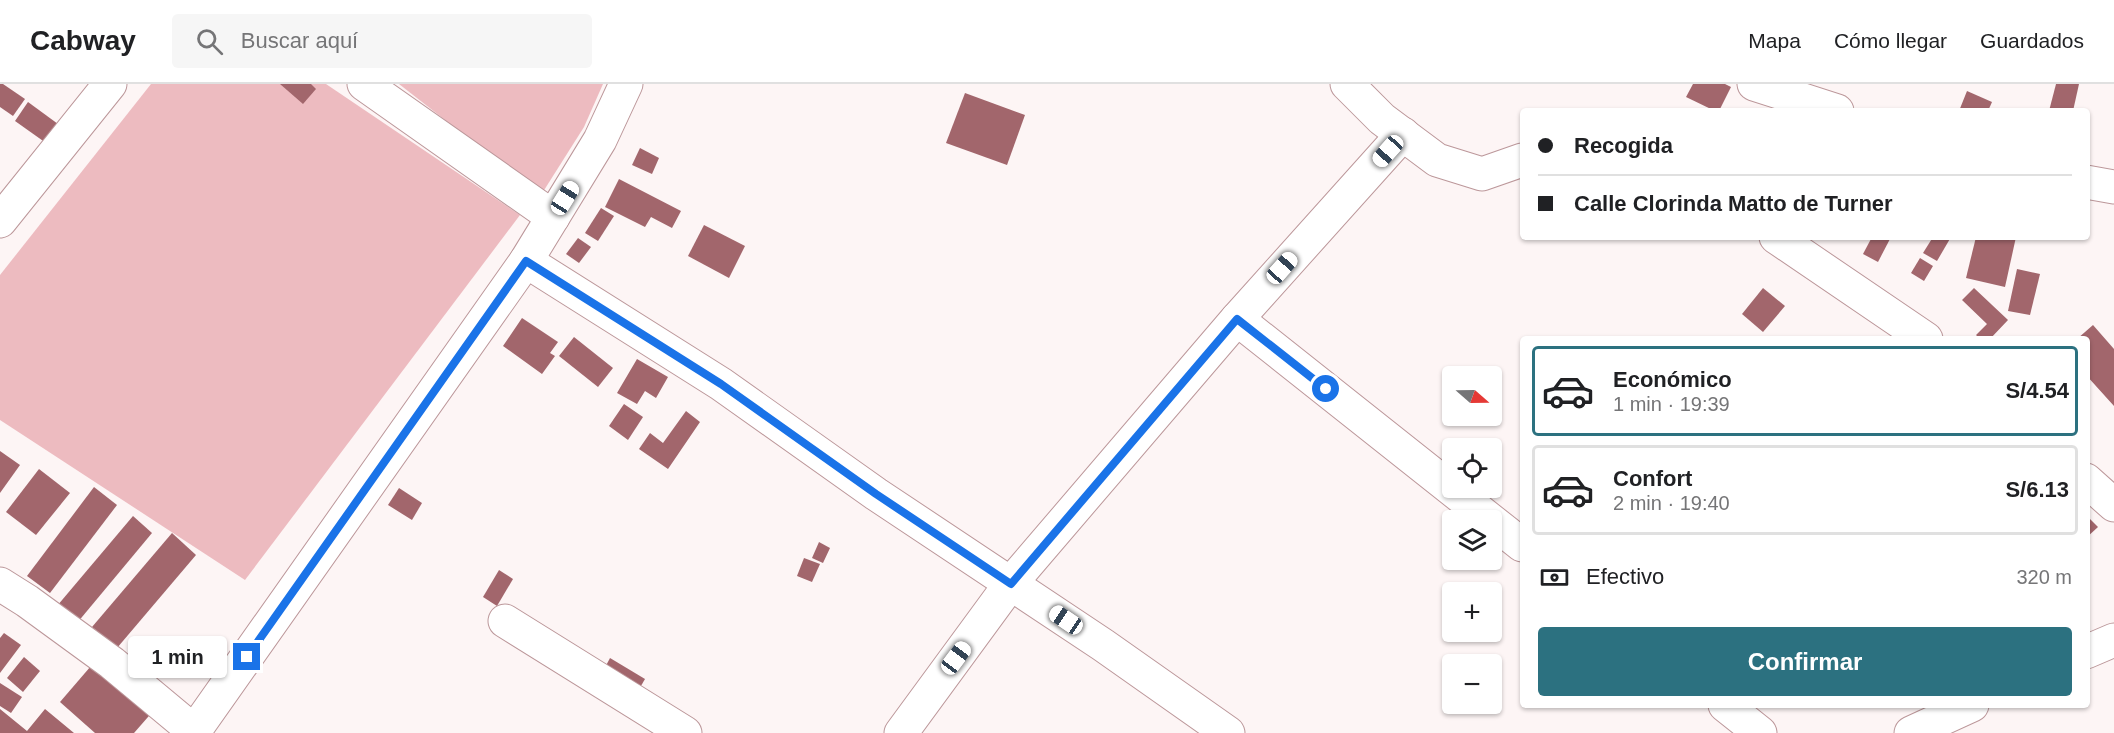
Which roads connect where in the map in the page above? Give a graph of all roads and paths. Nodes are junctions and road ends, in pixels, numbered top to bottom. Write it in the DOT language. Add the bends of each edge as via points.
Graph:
graph roads {
  1 [pos="110,84"];
  2 [pos="364,84"];
  3 [pos="626,84"];
  4 [pos="1347,84"];
  5 [pos="1755,84"];
  6 [pos="1828,108"];
  7 [pos="1403,134"];
  8 [pos="1520,161"];
  9 [pos="2090,183"];
  10 [pos="2114,187"];
  11 [pos="553,217"];
  12 [pos="0,221"];
  13 [pos="1780,240"];
  14 [pos="526,261"];
  15 [pos="1237,319"];
  16 [pos="1922,336"];
  17 [pos="2090,484"];
  18 [pos="2114,505"];
  19 [pos="1520,543"];
  20 [pos="0,584"];
  21 [pos="1011,584"];
  22 [pos="505,621"];
  23 [pos="2114,640"];
  24 [pos="2090,650"];
  25 [pos="1729,708"];
  26 [pos="1965,708"];
  27 [pos="194,733"];
  28 [pos="685,733"];
  29 [pos="900,733"];
  30 [pos="1228,733"];
  31 [pos="1760,733"];
  32 [pos="1911,733"];
  1 -- 12 [label="street"];
  2 -- 11 [label="street"];
  3 -- 11 [label="street" via="600,141"];
  4 -- 7 [label="street"];
  5 -- 6 [label="street"];
  7 -- 8 [label="street" via="1437,160 1482,174"];
  7 -- 15 [label="street"];
  9 -- 10 [label="street"];
  11 -- 14 [label="street"];
  13 -- 16 [label="street"];
  14 -- 21 [label="street" via="721,384"];
  14 -- 27 [label="street"];
  15 -- 19 [label="street"];
  15 -- 21 [label="street"];
  17 -- 18 [label="street"];
  20 -- 27 [label="street" via="112,663"];
  21 -- 29 [label="street"];
  21 -- 30 [label="street"];
  22 -- 28 [label="street"];
  23 -- 24 [label="street"];
  25 -- 31 [label="street"];
  26 -- 32 [label="street"];
}
